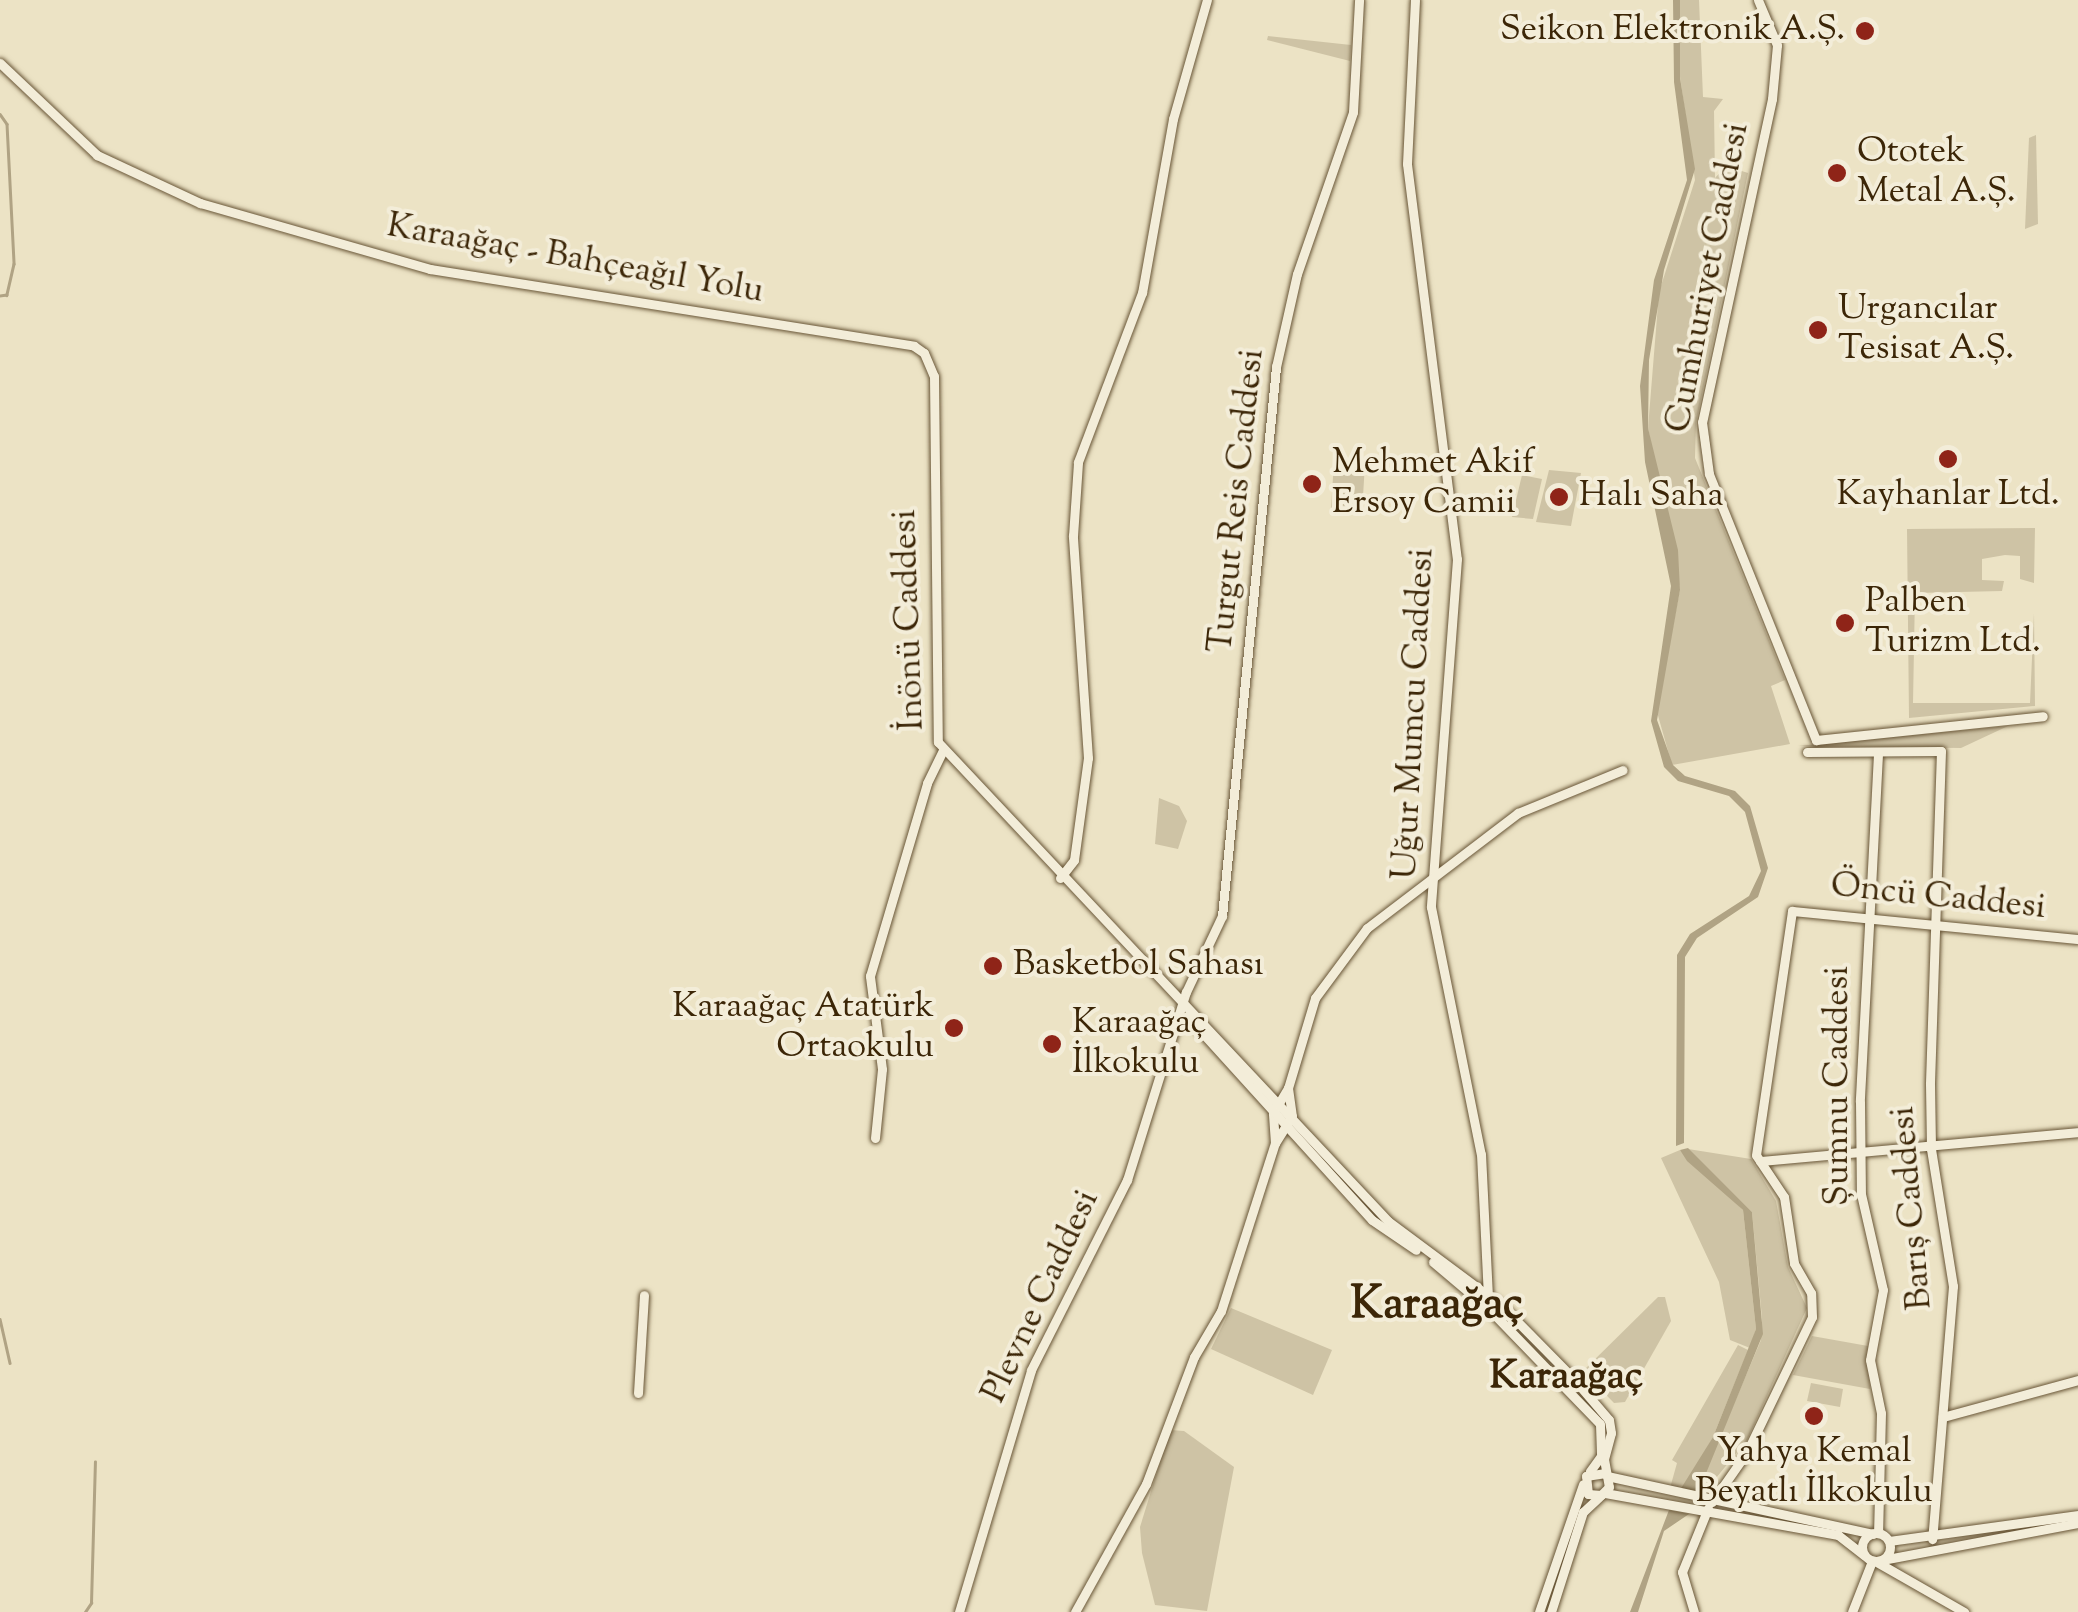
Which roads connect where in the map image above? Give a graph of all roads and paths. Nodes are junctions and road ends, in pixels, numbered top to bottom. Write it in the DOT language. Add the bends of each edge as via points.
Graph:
graph roads {
  1 [pos="1208,0"];
  2 [pos="1359,0"];
  3 [pos="1415,0"];
  4 [pos="1758,0"];
  5 [pos="0,63"];
  6 [pos="934,376"];
  7 [pos="2043,716"];
  8 [pos="943,750"];
  9 [pos="1807,752"];
  10 [pos="1878,754"];
  11 [pos="1623,770"];
  12 [pos="1060,878"];
  13 [pos="1432,882"];
  14 [pos="1868,921"];
  15 [pos="1933,925"];
  16 [pos="2078,939"];
  17 [pos="1183,1009"];
  18 [pos="1288,1088"];
  19 [pos="1278,1102"];
  20 [pos="1272,1113"];
  21 [pos="1292,1116"];
  22 [pos="1284,1126"];
  23 [pos="2078,1132"];
  24 [pos="875,1138"];
  25 [pos="1275,1143"];
  26 [pos="1931,1149"];
  27 [pos="1862,1152"];
  28 [pos="1760,1161"];
  29 [pos="644,1295"];
  30 [pos="1488,1295"];
  31 [pos="1490,1310"];
  32 [pos="2078,1380"];
  33 [pos="638,1393"];
  34 [pos="1943,1418"];
  35 [pos="1605,1474"];
  36 [pos="1586,1478"];
  37 [pos="1603,1494"];
  38 [pos="1674,1498"];
  39 [pos="1705,1504"];
  40 [pos="2078,1514"];
  41 [pos="2078,1524"];
  42 [pos="1876,1534"];
  43 [pos="1932,1539"];
  44 [pos="1889,1541"];
  45 [pos="1873,1559"];
  46 [pos="958,1612"];
  47 [pos="1075,1612"];
  48 [pos="1539,1612"];
  49 [pos="1551,1612"];
  50 [pos="1694,1612"];
  51 [pos="1852,1612"];
  52 [pos="1964,1612"];
  1 -- 12 [label="street" via="1173,120 1142,293 1078,462 1073,536 1088,758 1074,860"];
  2 -- 17 [label="street, Turgut Reis Caddesi" via="1352,112 1297,274 1276,367 1222,916"];
  3 -- 13 [label="street, Uğur Mumcu Caddesi" via="1407,164 1456,560"];
  4 -- 7 [label="street, Cumhuriyet Caddesi" via="1776,45 1772,98 1702,422 1709,474 1816,740"];
  5 -- 6 [label="street, Karaağaç - Bahçeağıl Yolu" via="98,154 200,203 430,269 914,346 930,358"];
  6 -- 8 [label="street, İnönü Caddesi" via="934,706"];
  8 -- 12 [label="street, İnönü Caddesi"];
  8 -- 24 [label="street" via="927,783 870,976 882,1070"];
  9 -- 15 [label="street, Barış Caddesi" via="1940,752"];
  10 -- 14 [label="street, Şumnu Caddesi"];
  11 -- 13 [label="street" via="1518,813"];
  12 -- 17 [label="street, İnönü Caddesi"];
  13 -- 18 [label="street" via="1367,928 1326,981"];
  13 -- 30 [label="street, Uğur Mumcu Caddesi" via="1434,922 1482,1154"];
  14 -- 15 [label="street, Öncü Caddesi"];
  14 -- 27 [label="street, Şumnu Caddesi"];
  14 -- 28 [label="street, Öncü Caddesi" via="1792,911 1760,1096"];
  15 -- 16 [label="street, Öncü Caddesi"];
  15 -- 26 [label="street, Barış Caddesi"];
  17 -- 19 [label="street, İnönü Caddesi"];
  17 -- 20 [label="street, İnönü Caddesi"];
  17 -- 46 [label="street, Plevne Caddesi" via="1128,1180 1031,1370"];
  18 -- 19 [label="street"];
  18 -- 21 [label="street"];
  19 -- 20 [label="street"];
  19 -- 21 [label="street, İnönü Caddesi"];
  20 -- 22 [label="street, İnönü Caddesi"];
  20 -- 25 [label="street"];
  21 -- 22 [label="street"];
  21 -- 30 [label="street, İnönü Caddesi" via="1388,1221"];
  22 -- 25 [label="street"];
  22 -- 31 [label="street, İnönü Caddesi" via="1372,1220"];
  23 -- 26 [label="street"];
  25 -- 47 [label="street" via="1221,1311 1194,1357 1146,1484"];
  26 -- 27 [label="street"];
  26 -- 34 [label="street, Barış Caddesi" via="1952,1286"];
  27 -- 28 [label="street"];
  27 -- 42 [label="street, Şumnu Caddesi" via="1863,1208 1883,1290 1870,1360 1881,1413"];
  28 -- 39 [label="street" via="1784,1197 1794,1263 1811,1293 1812,1317 1747,1452"];
  29 -- 33 [label="street"];
  30 -- 31 [label="street, Uğur Mumcu Caddesi"];
  30 -- 35 [label="street, İnönü Caddesi" via="1609,1420"];
  31 -- 36 [label="street, İnönü Caddesi" via="1600,1424 1601,1456"];
  32 -- 34 [label="street"];
  34 -- 43 [label="street, Barış Caddesi"];
  35 -- 36 [label="street"];
  35 -- 37 [label="street, İnönü Caddesi"];
  35 -- 38 [label="street"];
  36 -- 37 [label="street" via="1588,1494"];
  36 -- 48 [label="street, İnönü Caddesi"];
  37 -- 38 [label="street"];
  37 -- 49 [label="street" via="1583,1512"];
  38 -- 39 [label="street"];
  39 -- 42 [label="street"];
  39 -- 45 [label="street" via="1838,1535"];
  39 -- 50 [label="street" via="1682,1572"];
  40 -- 43 [label="street"];
  41 -- 45 [label="street"];
  42 -- 44 [label="street"];
  42 -- 45 [label="street" via="1864,1542"];
  43 -- 44 [label="street"];
  44 -- 45 [label="street"];
  45 -- 51 [label="street"];
  45 -- 52 [label="street"];
}
